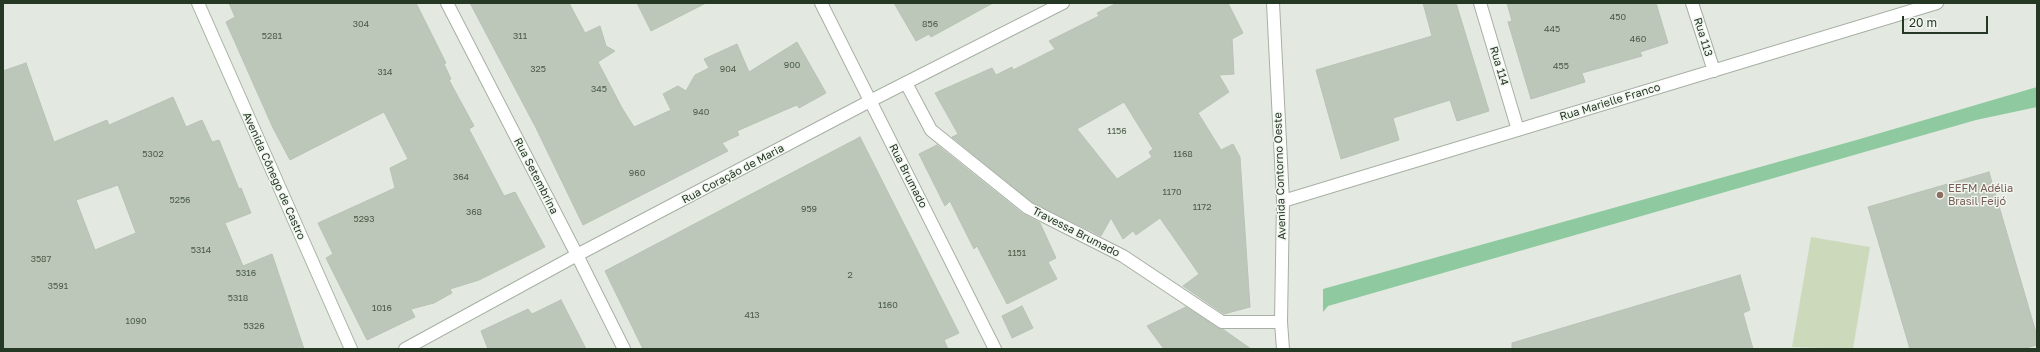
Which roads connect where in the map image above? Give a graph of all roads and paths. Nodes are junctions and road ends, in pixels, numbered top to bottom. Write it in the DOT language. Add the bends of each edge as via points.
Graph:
graph roads {
  1 [pos="198,3"];
  2 [pos="447,3"];
  3 [pos="821,3"];
  4 [pos="1063,3"];
  5 [pos="1273,3"];
  6 [pos="1480,3"];
  7 [pos="1692,3"];
  8 [pos="1937,3"];
  9 [pos="1898,9"];
  10 [pos="1714,71"];
  11 [pos="906,83"];
  12 [pos="870,101"];
  13 [pos="1518,130"];
  14 [pos="1283,202"];
  15 [pos="577,255"];
  16 [pos="1282,322"];
  17 [pos="350,349"];
  18 [pos="405,349"];
  19 [pos="624,349"];
  20 [pos="995,349"];
  21 [pos="1283,349"];
  1 -- 17 [label="street, Avenida Cônego de Castro"];
  2 -- 15 [label="street, Rua Setembrina"];
  3 -- 12 [label="street, Rua Brumado"];
  4 -- 11 [label="street, Rua Coração de Maria"];
  5 -- 14 [label="street, Avenida Contorno Oeste"];
  6 -- 13 [label="street, Rua 114"];
  7 -- 10 [label="street, Rua 113"];
  8 -- 9 [label="street, Rua Marielle Franco"];
  9 -- 10 [label="street, Rua Marielle Franco"];
  10 -- 13 [label="street, Rua Marielle Franco"];
  11 -- 12 [label="street, Rua Coração de Maria"];
  11 -- 16 [label="street, Travessa Brumado" via="931,130 1028,208 1123,256 1222,322"];
  12 -- 15 [label="street, Rua Coração de Maria"];
  12 -- 20 [label="street, Rua Brumado"];
  13 -- 14 [label="street, Rua Marielle Franco"];
  14 -- 16 [label="street, Avenida Contorno Oeste"];
  15 -- 18 [label="street, Rua Coração de Maria"];
  15 -- 19 [label="street, Rua Setembrina"];
  16 -- 21 [label="street, Avenida Contorno Oeste"];
}
